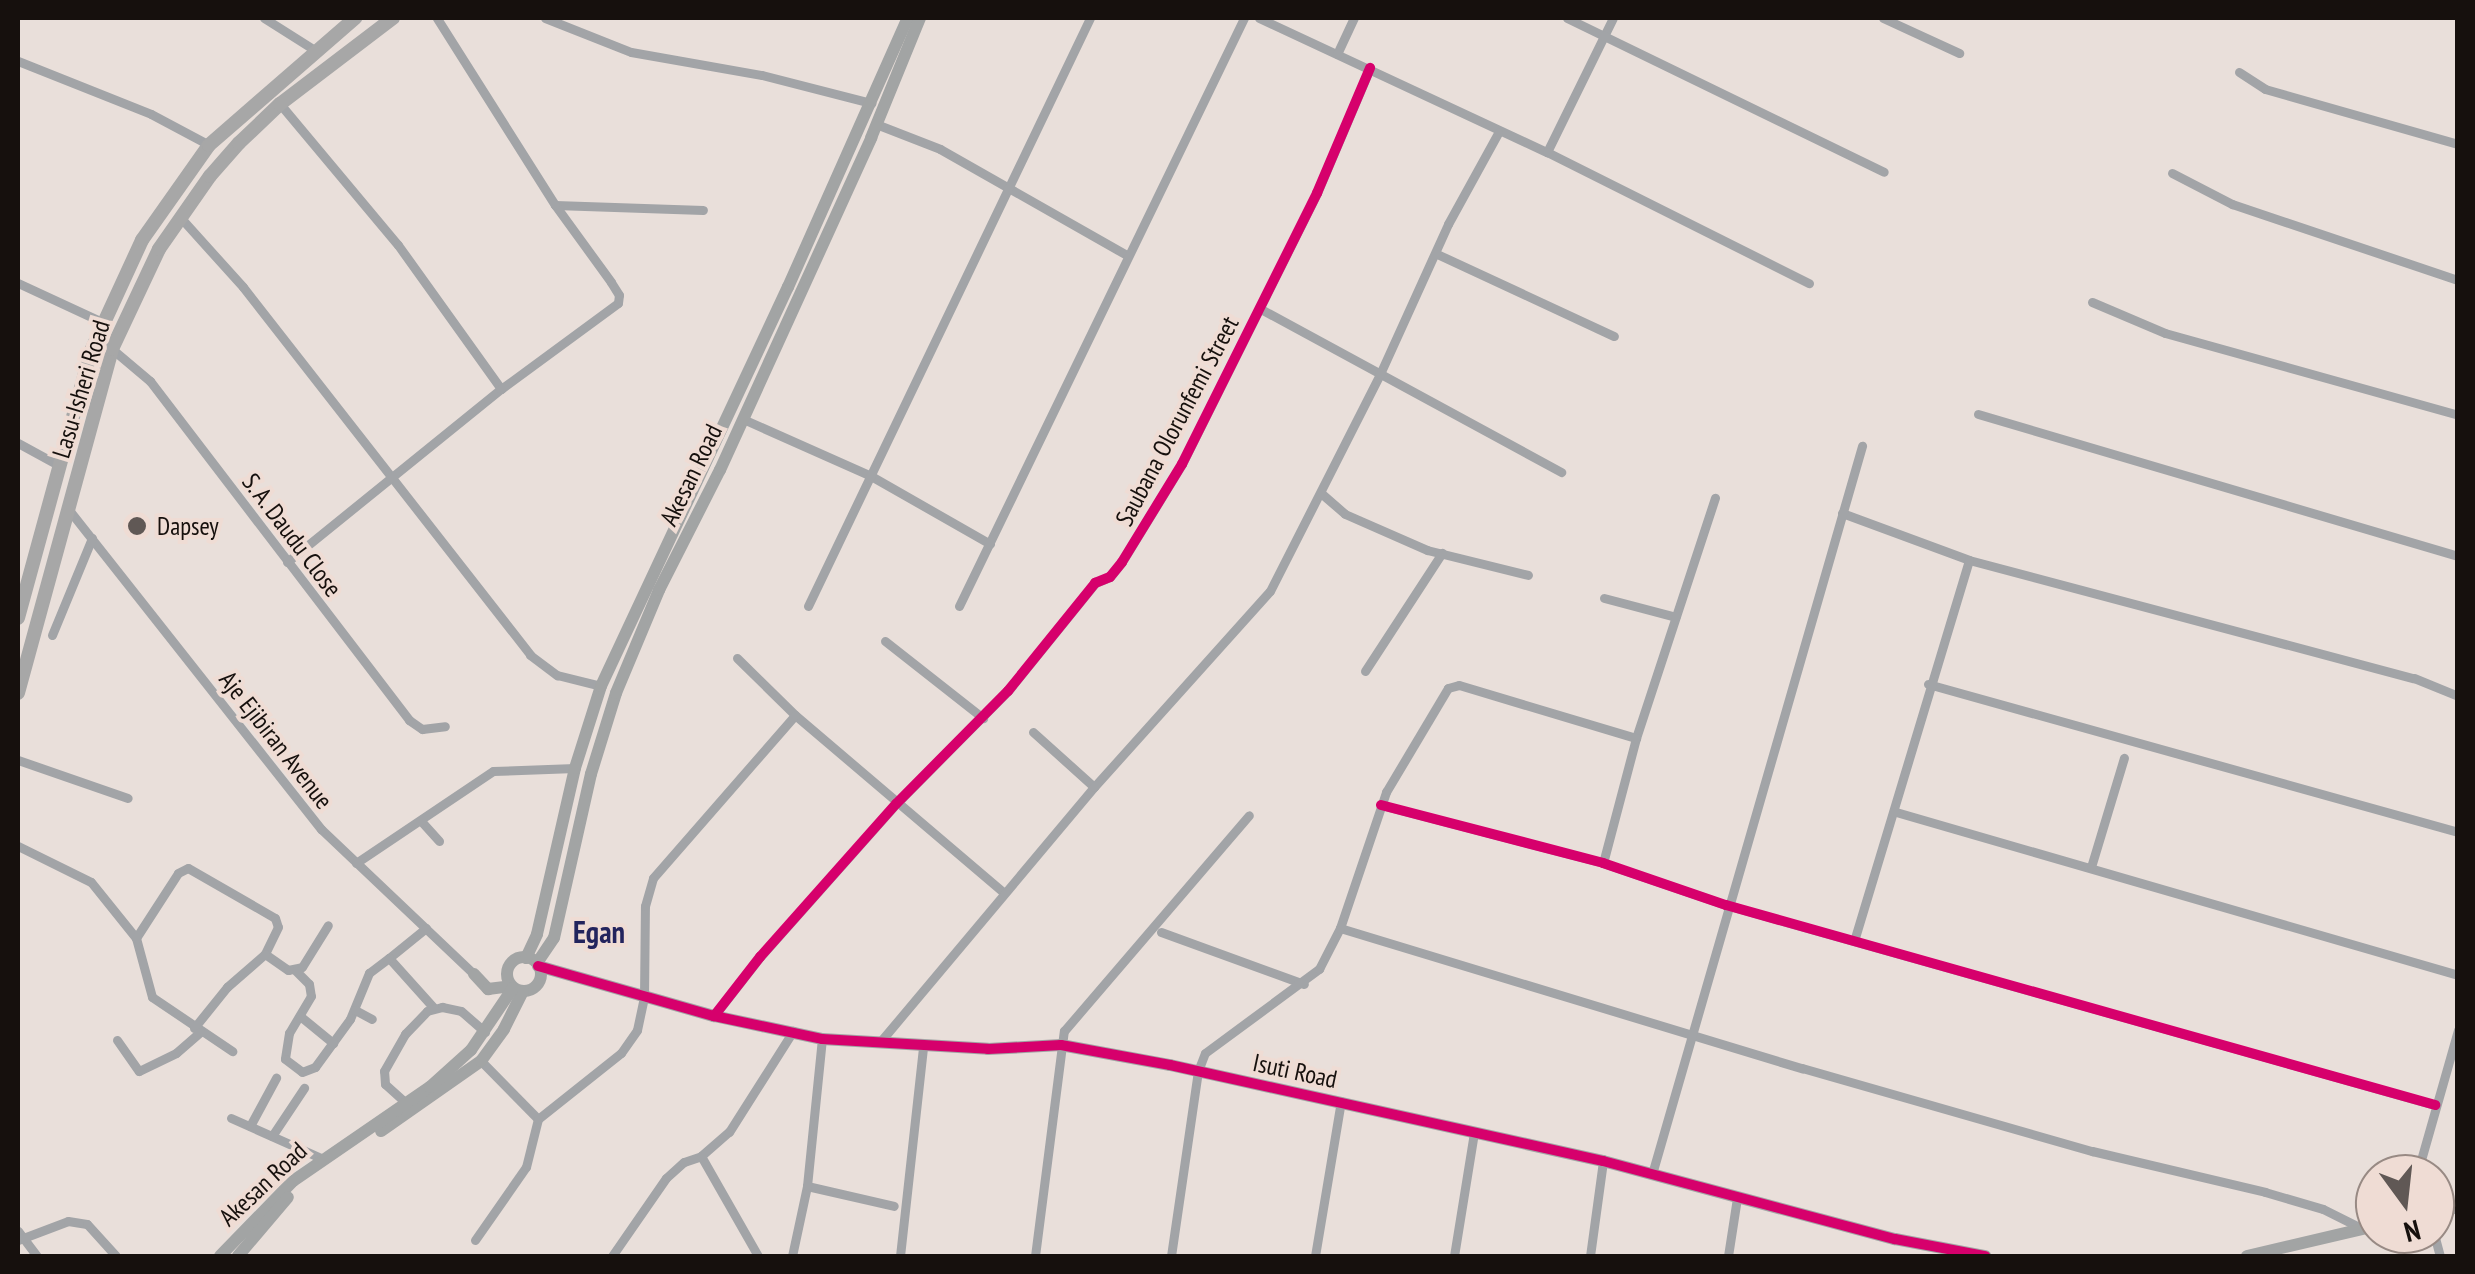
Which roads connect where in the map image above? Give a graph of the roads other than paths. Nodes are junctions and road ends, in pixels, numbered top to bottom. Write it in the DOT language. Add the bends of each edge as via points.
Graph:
graph roads {
  1 [pos="264,18"];
  2 [pos="355,18"];
  3 [pos="393,18"];
  4 [pos="437,18"];
  5 [pos="545,18"];
  6 [pos="908,18"];
  7 [pos="920,18"];
  8 [pos="1090,18"];
  9 [pos="1244,18"];
  10 [pos="1260,18"];
  11 [pos="1354,18"];
  12 [pos="1567,18"];
  13 [pos="1614,18"];
  14 [pos="1884,18"];
  15 [pos="1604,36"];
  16 [pos="314,49"];
  17 [pos="1959,53"];
  18 [pos="1338,54"];
  19 [pos="18,61"];
  20 [pos="1370,68"];
  21 [pos="2239,72"];
  22 [pos="871,103"];
  23 [pos="280,104"];
  24 [pos="876,124"];
  25 [pos="1498,133"];
  26 [pos="2458,144"];
  27 [pos="209,145"];
  28 [pos="1547,152"];
  29 [pos="1884,172"];
  30 [pos="2172,173"];
  31 [pos="1008,185"];
  32 [pos="555,205"];
  33 [pos="703,210"];
  34 [pos="180,217"];
  35 [pos="1437,254"];
  36 [pos="1128,256"];
  37 [pos="2458,280"];
  38 [pos="18,283"];
  39 [pos="1809,283"];
  40 [pos="2092,302"];
  41 [pos="1259,308"];
  42 [pos="102,322"];
  43 [pos="1614,336"];
  44 [pos="112,349"];
  45 [pos="1380,374"];
  46 [pos="501,389"];
  47 [pos="1978,414"];
  48 [pos="2458,415"];
  49 [pos="744,419"];
  50 [pos="18,443"];
  51 [pos="1862,446"];
  52 [pos="60,466"];
  53 [pos="1562,472"];
  54 [pos="872,476"];
  55 [pos="391,479"];
  56 [pos="1322,494"];
  57 [pos="1715,498"];
  58 [pos="69,510"];
  59 [pos="1842,513"];
  60 [pos="92,538"];
  61 [pos="990,544"];
  62 [pos="1442,553"];
  63 [pos="2458,556"];
  64 [pos="1970,560"];
  65 [pos="287,562"];
  66 [pos="1528,575"];
  67 [pos="21,593"];
  68 [pos="1604,598"];
  69 [pos="808,606"];
  70 [pos="959,606"];
  71 [pos="1676,616"];
  72 [pos="18,618"];
  73 [pos="52,635"];
  74 [pos="885,642"];
  75 [pos="738,658"];
  76 [pos="1365,671"];
  77 [pos="1928,684"];
  78 [pos="601,686"];
  79 [pos="18,694"];
  80 [pos="2458,696"];
  81 [pos="795,715"];
  82 [pos="983,718"];
  83 [pos="446,726"];
  84 [pos="1033,732"];
  85 [pos="1636,738"];
  86 [pos="2124,758"];
  87 [pos="18,760"];
  88 [pos="575,768"];
  89 [pos="1094,788"];
  90 [pos="128,798"];
  91 [pos="896,804"];
  92 [pos="1382,805"];
  93 [pos="1896,812"];
  94 [pos="1250,815"];
  95 [pos="421,820"];
  96 [pos="2458,832"];
  97 [pos="438,841"];
  98 [pos="18,846"];
  99 [pos="356,863"];
  100 [pos="1603,864"];
  101 [pos="2091,867"];
  102 [pos="1004,892"];
  103 [pos="1726,905"];
  104 [pos="328,925"];
  105 [pos="426,928"];
  106 [pos="1340,928"];
  107 [pos="1161,932"];
  108 [pos="537,934"];
  109 [pos="136,938"];
  110 [pos="554,938"];
  111 [pos="1854,941"];
  112 [pos="265,954"];
  113 [pos="389,958"];
  114 [pos="535,967"];
  115 [pos="296,970"];
  116 [pos="474,974"];
  117 [pos="2458,975"];
  118 [pos="1304,984"];
  119 [pos="514,986"];
  120 [pos="644,997"];
  121 [pos="433,1007"];
  122 [pos="354,1010"];
  123 [pos="507,1010"];
  124 [pos="300,1016"];
  125 [pos="714,1016"];
  126 [pos="372,1020"];
  127 [pos="197,1030"];
  128 [pos="2458,1030"];
  129 [pos="793,1031"];
  130 [pos="485,1032"];
  131 [pos="1692,1035"];
  132 [pos="822,1038"];
  133 [pos="118,1040"];
  134 [pos="880,1042"];
  135 [pos="333,1043"];
  136 [pos="923,1046"];
  137 [pos="1061,1046"];
  138 [pos="232,1052"];
  139 [pos="481,1061"];
  140 [pos="1198,1072"];
  141 [pos="276,1078"];
  142 [pos="304,1088"];
  143 [pos="1341,1101"];
  144 [pos="406,1103"];
  145 [pos="2436,1105"];
  146 [pos="231,1118"];
  147 [pos="538,1118"];
  148 [pos="250,1126"];
  149 [pos="1474,1132"];
  150 [pos="272,1136"];
  151 [pos="2423,1154"];
  152 [pos="702,1156"];
  153 [pos="321,1158"];
  154 [pos="1602,1161"];
  155 [pos="1652,1174"];
  156 [pos="807,1186"];
  157 [pos="1738,1198"];
  158 [pos="894,1206"];
  159 [pos="2355,1222"];
  160 [pos="2355,1233"];
  161 [pos="19,1236"];
  162 [pos="475,1240"];
  163 [pos="2310,1250"];
  164 [pos="243,1255"];
  165 [pos="38,1256"];
  166 [pos="116,1256"];
  167 [pos="220,1256"];
  168 [pos="612,1256"];
  169 [pos="758,1256"];
  170 [pos="792,1256"];
  171 [pos="900,1256"];
  172 [pos="1035,1256"];
  173 [pos="1171,1256"];
  174 [pos="1315,1256"];
  175 [pos="1454,1256"];
  176 [pos="1590,1256"];
  177 [pos="1728,1256"];
  178 [pos="1985,1256"];
  179 [pos="2247,1256"];
  1 -- 16 [label="street"];
  2 -- 16 [label="main road, Lasu-Isheri Road"];
  3 -- 23 [label="main road, Lasu-Isheri Road"];
  4 -- 32 [label="street"];
  5 -- 22 [label="street" via="631,52"];
  6 -- 22 [label="street, Akesan Road"];
  7 -- 24 [label="street, Akesan Road"];
  8 -- 31 [label="street"];
  9 -- 36 [label="street"];
  10 -- 18 [label="street"];
  11 -- 18 [label="street"];
  12 -- 15 [label="street"];
  13 -- 15 [label="street"];
  14 -- 17 [label="street"];
  15 -- 28 [label="street"];
  15 -- 29 [label="street"];
  16 -- 27 [label="main road, Lasu-Isheri Road"];
  18 -- 20 [label="street"];
  19 -- 27 [label="street"];
  20 -- 25 [label="street"];
  20 -- 41 [label="street, Saubana Olorunfemi Street"];
  21 -- 26 [label="street" via="2265,89"];
  22 -- 78 [label="street, Akesan Road"];
  23 -- 34 [label="main road, Lasu-Isheri Road" via="219,165"];
  23 -- 46 [label="street" via="398,245"];
  24 -- 31 [label="street"];
  24 -- 49 [label="street, Akesan Road"];
  25 -- 28 [label="street"];
  25 -- 35 [label="street"];
  27 -- 42 [label="main road, Lasu-Isheri Road" via="142,240"];
  28 -- 39 [label="street"];
  30 -- 37 [label="street" via="2232,204"];
  31 -- 36 [label="street"];
  31 -- 54 [label="street"];
  32 -- 33 [label="street"];
  32 -- 46 [label="street" via="611,282 618,303"];
  34 -- 44 [label="main road, Lasu-Isheri Road"];
  34 -- 55 [label="street" via="243,286"];
  35 -- 43 [label="street"];
  35 -- 45 [label="street"];
  36 -- 61 [label="street"];
  38 -- 42 [label="street"];
  40 -- 48 [label="street" via="2165,333"];
  41 -- 45 [label="street"];
  41 -- 82 [label="street, Saubana Olorunfemi Street" via="1175,476 1122,562"];
  42 -- 52 [label="main road, Lasu-Isheri Road"];
  44 -- 58 [label="main road, Lasu-Isheri Road"];
  44 -- 65 [label="street, S. A. Daudu Close" via="150,381"];
  45 -- 53 [label="street"];
  45 -- 56 [label="street"];
  46 -- 55 [label="street"];
  47 -- 63 [label="street"];
  49 -- 54 [label="street"];
  49 -- 110 [label="street, Akesan Road" via="616,693"];
  50 -- 52 [label="street"];
  51 -- 59 [label="street"];
  52 -- 67 [label="main road, Lasu-Isheri Road"];
  54 -- 61 [label="street"];
  54 -- 69 [label="street"];
  55 -- 65 [label="street"];
  55 -- 78 [label="street" via="530,655 557,675"];
  56 -- 62 [label="street" via="1345,514"];
  56 -- 89 [label="street" via="1270,591"];
  57 -- 71 [label="street"];
  58 -- 60 [label="street, Aje Ejibiran Avenue"];
  58 -- 79 [label="main road, Lasu-Isheri Road"];
  59 -- 64 [label="street"];
  59 -- 103 [label="street"];
  60 -- 73 [label="street"];
  60 -- 99 [label="street, Aje Ejibiran Avenue" via="302,806"];
  61 -- 70 [label="street"];
  62 -- 66 [label="street"];
  62 -- 76 [label="street"];
  64 -- 77 [label="street"];
  64 -- 80 [label="street" via="2414,678"];
  65 -- 83 [label="street, S. A. Daudu Close" via="409,720 422,729"];
  67 -- 72 [label="main road, Lasu-Isheri Road"];
  68 -- 71 [label="street"];
  71 -- 85 [label="street"];
  74 -- 82 [label="street"];
  75 -- 81 [label="street"];
  77 -- 93 [label="street"];
  77 -- 96 [label="street"];
  78 -- 88 [label="street, Akesan Road"];
  81 -- 91 [label="street"];
  81 -- 120 [label="street" via="654,878 645,906"];
  82 -- 91 [label="street, Saubana Olorunfemi Street"];
  84 -- 89 [label="street"];
  85 -- 92 [label="street" via="1459,685 1448,688"];
  85 -- 100 [label="street"];
  86 -- 101 [label="street"];
  87 -- 90 [label="street"];
  88 -- 95 [label="street" via="499,769"];
  88 -- 108 [label="street, Akesan Road"];
  89 -- 102 [label="street"];
  91 -- 102 [label="street"];
  91 -- 125 [label="street, Saubana Olorunfemi Street"];
  92 -- 100 [label="street"];
  92 -- 106 [label="street"];
  93 -- 101 [label="street"];
  93 -- 111 [label="street"];
  94 -- 137 [label="street" via="1070,1022"];
  95 -- 97 [label="street"];
  95 -- 99 [label="street"];
  98 -- 109 [label="street" via="91,882"];
  99 -- 105 [label="street, Aje Ejibiran Avenue"];
  100 -- 103 [label="street"];
  101 -- 117 [label="street"];
  102 -- 134 [label="street"];
  103 -- 111 [label="street"];
  103 -- 131 [label="street"];
  104 -- 115 [label="street"];
  105 -- 113 [label="street"];
  105 -- 116 [label="street, Aje Ejibiran Avenue"];
  106 -- 118 [label="street"];
  106 -- 131 [label="street"];
  107 -- 118 [label="street"];
  108 -- 110 [label="street"];
  108 -- 114 [label="street, Akesan Road"];
  109 -- 112 [label="street" via="178,873 188,868 274,918 278,927"];
  109 -- 127 [label="street" via="152,998"];
  110 -- 114 [label="street, Akesan Road"];
  111 -- 145 [label="street"];
  112 -- 115 [label="street"];
  112 -- 127 [label="street"];
  113 -- 121 [label="street"];
  113 -- 122 [label="street" via="369,973"];
  114 -- 119 [label="street"];
  114 -- 119 [label="street" via="514,961"];
  114 -- 120 [label="street, Isuti Road"];
  115 -- 124 [label="street" via="311,990"];
  116 -- 119 [label="street" via="488,989"];
  118 -- 140 [label="street" via="1214,1043"];
  119 -- 123 [label="street, Akesan Road"];
  120 -- 125 [label="street, Isuti Road"];
  120 -- 147 [label="street" via="630,1043"];
  121 -- 130 [label="street" via="469,1014"];
  121 -- 144 [label="street" via="405,1034 384,1072 385,1084"];
  122 -- 126 [label="street"];
  122 -- 135 [label="street"];
  123 -- 130 [label="street, Akesan Road"];
  123 -- 139 [label="street, Akesan Road"];
  124 -- 135 [label="street"];
  124 -- 135 [label="street" via="286,1050 294,1069 315,1067"];
  125 -- 129 [label="street, Isuti Road"];
  127 -- 133 [label="street" via="176,1052 139,1070"];
  127 -- 138 [label="street"];
  128 -- 145 [label="street"];
  129 -- 132 [label="street, Isuti Road"];
  129 -- 152 [label="street" via="746,1110"];
  130 -- 144 [label="street, Akesan Road"];
  131 -- 155 [label="street"];
  131 -- 159 [label="street"];
  132 -- 134 [label="street, Isuti Road"];
  132 -- 156 [label="street"];
  134 -- 136 [label="street, Isuti Road"];
  136 -- 137 [label="street, Isuti Road"];
  136 -- 171 [label="street"];
  137 -- 140 [label="street, Isuti Road"];
  137 -- 172 [label="street"];
  139 -- 147 [label="street"];
  139 -- 164 [label="street, Akesan Road" via="298,1185"];
  140 -- 143 [label="street, Isuti Road"];
  140 -- 173 [label="street"];
  141 -- 148 [label="street"];
  142 -- 150 [label="street"];
  143 -- 149 [label="street, Isuti Road"];
  143 -- 174 [label="street"];
  144 -- 153 [label="street, Akesan Road"];
  145 -- 151 [label="street"];
  146 -- 148 [label="street"];
  147 -- 162 [label="street" via="526,1167"];
  148 -- 150 [label="street"];
  149 -- 154 [label="street, Isuti Road"];
  149 -- 175 [label="street"];
  150 -- 153 [label="street"];
  152 -- 168 [label="street" via="666,1178"];
  152 -- 169 [label="street"];
  153 -- 167 [label="street, Akesan Road"];
  154 -- 155 [label="street, Isuti Road"];
  154 -- 176 [label="street"];
  155 -- 157 [label="street, Isuti Road"];
  156 -- 158 [label="street"];
  156 -- 170 [label="street"];
  157 -- 177 [label="street"];
  157 -- 178 [label="street, Isuti Road"];
  160 -- 163 [label="street"];
  161 -- 165 [label="street"];
  161 -- 166 [label="street" via="68,1221 87,1224"];
  163 -- 179 [label="street"];
}
